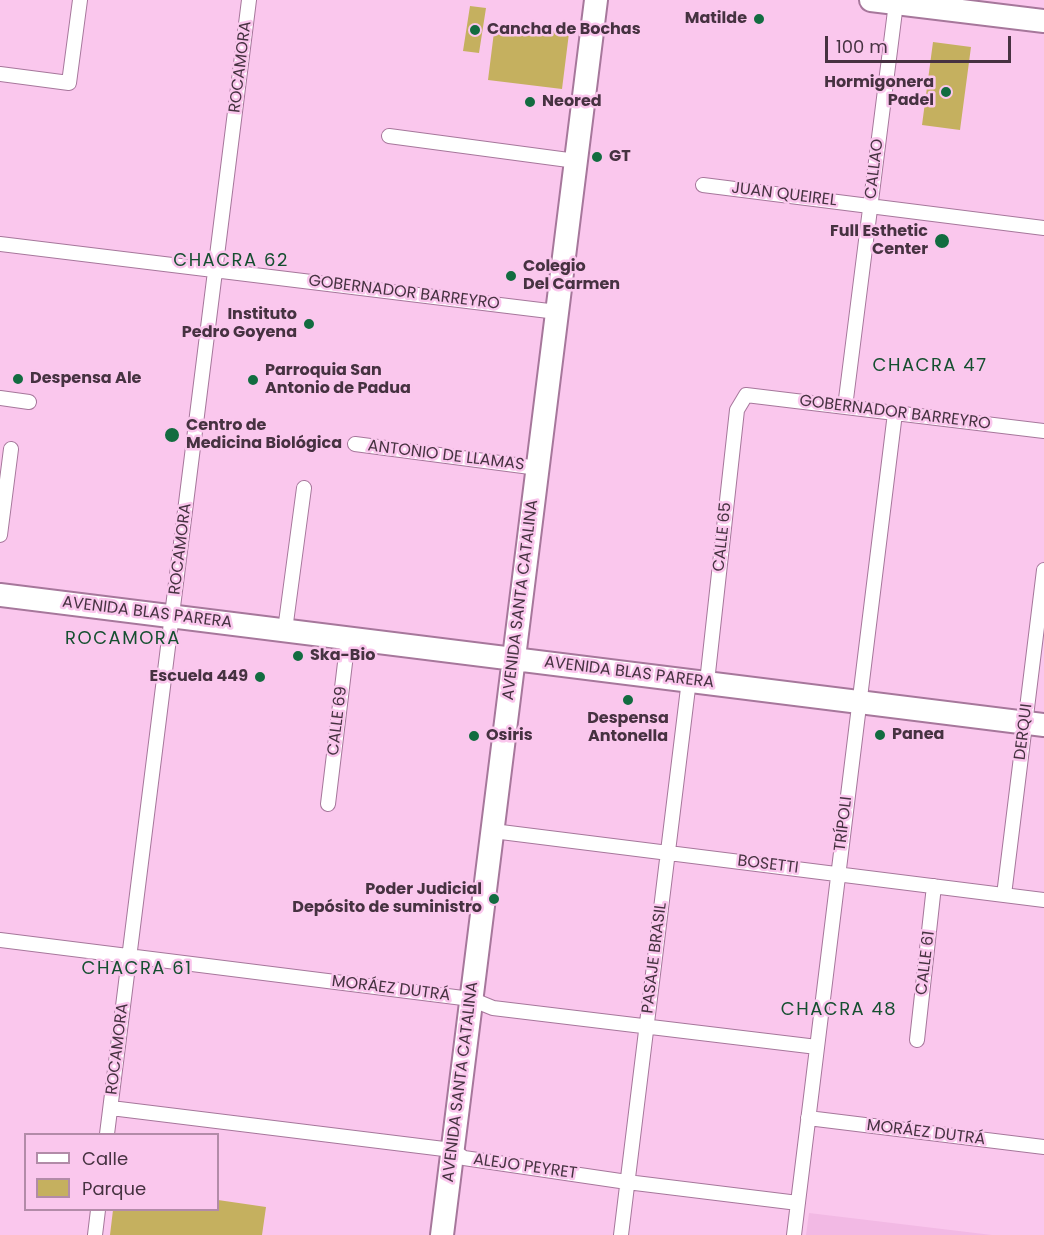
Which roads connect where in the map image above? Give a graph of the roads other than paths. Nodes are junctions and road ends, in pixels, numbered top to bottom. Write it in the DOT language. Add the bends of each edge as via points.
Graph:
graph roads {
  1 [pos="80,0"];
  2 [pos="249,0"];
  3 [pos="596,0"];
  4 [pos="871,0"];
  5 [pos="896,3"];
  6 [pos="1044,21"];
  7 [pos="0,74"];
  8 [pos="389,136"];
  9 [pos="576,161"];
  10 [pos="704,185"];
  11 [pos="871,206"];
  12 [pos="1044,228"];
  13 [pos="0,244"];
  14 [pos="216,270"];
  15 [pos="557,312"];
  16 [pos="746,395"];
  17 [pos="0,398"];
  18 [pos="29,402"];
  19 [pos="845,407"];
  20 [pos="895,413"];
  21 [pos="1044,431"];
  22 [pos="355,444"];
  23 [pos="10,448"];
  24 [pos="538,468"];
  25 [pos="304,488"];
  26 [pos="0,535"];
  27 [pos="1044,570"];
  28 [pos="0,595"];
  29 [pos="172,616"];
  30 [pos="1041,618"];
  31 [pos="285,630"];
  32 [pos="348,638"];
  33 [pos="514,659"];
  34 [pos="698,681"];
  35 [pos="859,701"];
  36 [pos="1035,723"];
  37 [pos="328,804"];
  38 [pos="493,831"];
  39 [pos="668,853"];
  40 [pos="838,874"];
  41 [pos="934,886"];
  42 [pos="1004,895"];
  43 [pos="1044,900"];
  44 [pos="0,940"];
  45 [pos="129,956"];
  46 [pos="471,999"];
  47 [pos="646,1026"];
  48 [pos="917,1040"];
  49 [pos="817,1047"];
  50 [pos="111,1108"];
  51 [pos="808,1118"];
  52 [pos="107,1133"];
  53 [pos="1044,1147"];
  54 [pos="452,1150"];
  55 [pos="627,1182"];
  56 [pos="798,1203"];
  57 [pos="98,1211"];
  58 [pos="95,1235"];
  59 [pos="442,1235"];
  60 [pos="621,1235"];
  61 [pos="794,1235"];
  1 -- 7 [label="street" via="69,83"];
  2 -- 14 [label="street, ROCAMORA"];
  3 -- 9 [label="main road, AVENIDA SANTA CATALINA"];
  4 -- 5 [label="main road"];
  5 -- 6 [label="main road"];
  5 -- 11 [label="street, CALLAO"];
  8 -- 9 [label="street"];
  9 -- 15 [label="main road, AVENIDA SANTA CATALINA"];
  10 -- 11 [label="street, JUAN QUEIREL"];
  11 -- 12 [label="street, JUAN QUEIREL"];
  11 -- 19 [label="street, CALLAO"];
  13 -- 14 [label="street, GOBERNADOR BARREYRO"];
  14 -- 15 [label="street, GOBERNADOR BARREYRO"];
  14 -- 29 [label="street, ROCAMORA"];
  15 -- 24 [label="main road, AVENIDA SANTA CATALINA"];
  16 -- 19 [label="street, GOBERNADOR BARREYRO"];
  16 -- 34 [label="street, CALLE 65" via="737,410"];
  17 -- 18 [label="street"];
  19 -- 20 [label="street, GOBERNADOR BARREYRO"];
  20 -- 21 [label="street, GOBERNADOR BARREYRO"];
  20 -- 35 [label="street, TRÍPOLI"];
  22 -- 24 [label="street, ANTONIO DE LLAMAS"];
  23 -- 26 [label="street"];
  24 -- 33 [label="main road, AVENIDA SANTA CATALINA"];
  25 -- 31 [label="street"];
  27 -- 30 [label="street, DERQUI"];
  28 -- 29 [label="main road, AVENIDA BLAS PARERA"];
  29 -- 31 [label="main road, AVENIDA BLAS PARERA"];
  29 -- 45 [label="street, ROCAMORA"];
  30 -- 36 [label="street, DERQUI"];
  31 -- 32 [label="main road, AVENIDA BLAS PARERA"];
  32 -- 33 [label="main road, AVENIDA BLAS PARERA"];
  32 -- 37 [label="street, CALLE 69"];
  33 -- 34 [label="main road, AVENIDA BLAS PARERA"];
  33 -- 38 [label="main road, AVENIDA SANTA CATALINA"];
  34 -- 35 [label="main road, AVENIDA BLAS PARERA"];
  34 -- 39 [label="street, PASAJE BRASIL"];
  35 -- 36 [label="main road, AVENIDA BLAS PARERA"];
  35 -- 40 [label="street, TRÍPOLI"];
  36 -- 42 [label="street, DERQUI"];
  38 -- 39 [label="street, BOSETTI"];
  38 -- 46 [label="main road, AVENIDA SANTA CATALINA"];
  39 -- 40 [label="street, BOSETTI"];
  39 -- 47 [label="street, PASAJE BRASIL"];
  40 -- 41 [label="street, BOSETTI"];
  40 -- 49 [label="street, TRÍPOLI"];
  41 -- 42 [label="street, BOSETTI"];
  41 -- 48 [label="street, CALLE 61"];
  42 -- 43 [label="street, BOSETTI"];
  44 -- 45 [label="street, MORÁEZ DUTRÁ"];
  45 -- 46 [label="street, MORÁEZ DUTRÁ"];
  45 -- 50 [label="street, ROCAMORA"];
  46 -- 47 [label="street, MORÁEZ DUTRÁ" via="493,1008"];
  46 -- 54 [label="main road, AVENIDA SANTA CATALINA"];
  47 -- 49 [label="street, MORÁEZ DUTRÁ"];
  47 -- 55 [label="street, PASAJE BRASIL"];
  49 -- 51 [label="street, TRÍPOLI"];
  50 -- 52 [label="street, ROCAMORA"];
  50 -- 54 [label="street, ALEJO PEYRET"];
  51 -- 53 [label="street, MORÁEZ DUTRÁ"];
  51 -- 56 [label="street, TRÍPOLI"];
  54 -- 55 [label="street, ALEJO PEYRET" via="464,1158"];
  54 -- 59 [label="main road, AVENIDA SANTA CATALINA"];
  55 -- 56 [label="street, ALEJO PEYRET"];
  55 -- 60 [label="street, PASAJE BRASIL"];
  56 -- 61 [label="street, TRÍPOLI"];
  57 -- 58 [label="street"];
}
